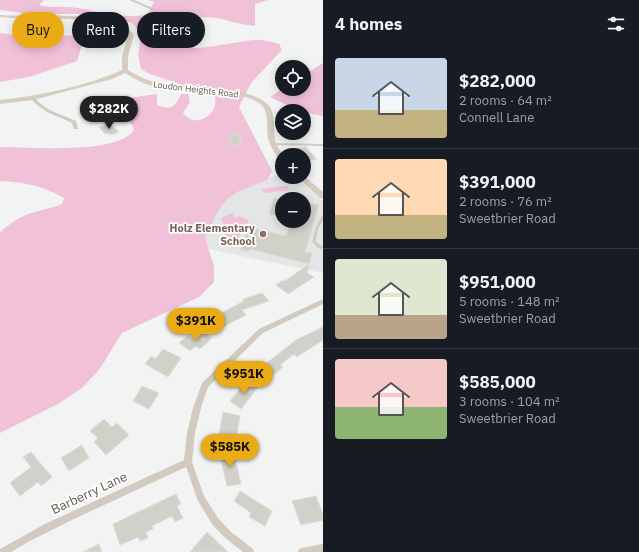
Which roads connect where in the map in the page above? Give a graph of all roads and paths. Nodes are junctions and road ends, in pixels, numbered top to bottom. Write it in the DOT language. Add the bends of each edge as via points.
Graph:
graph roads {
  1 [pos="131,0"];
  2 [pos="153,9"];
  3 [pos="0,16"];
  4 [pos="125,72"];
  5 [pos="33,98"];
  6 [pos="0,102"];
  7 [pos="76,128"];
  8 [pos="272,144"];
  9 [pos="323,145"];
  10 [pos="275,148"];
  11 [pos="309,184"];
  12 [pos="323,196"];
  13 [pos="323,217"];
  14 [pos="323,248"];
  15 [pos="323,301"];
  16 [pos="188,462"];
  17 [pos="323,548"];
  18 [pos="3,552"];
  19 [pos="250,552"];
  20 [pos="302,552"];
  1 -- 2 [label="street"];
  3 -- 4 [label="main road" via="86,18 127,28 131,34 125,56"];
  4 -- 5 [label="main road"];
  4 -- 8 [label="main road, Loudon Heights Road" via="162,86 234,93 257,99 267,107 270,115"];
  5 -- 6 [label="main road"];
  5 -- 7 [label="street" via="37,105 45,110 74,122"];
  8 -- 9 [label="street"];
  8 -- 10 [label="main road"];
  11 -- 12 [label="main road"];
  13 -- 14 [label="lane" via="314,241"];
  15 -- 16 [label="street" via="261,331 205,385 191,433"];
  16 -- 18 [label="street, Barberry Lane" via="61,520"];
  16 -- 19 [label="street" via="201,498 216,521 227,534"];
  17 -- 20 [label="street"];
}
